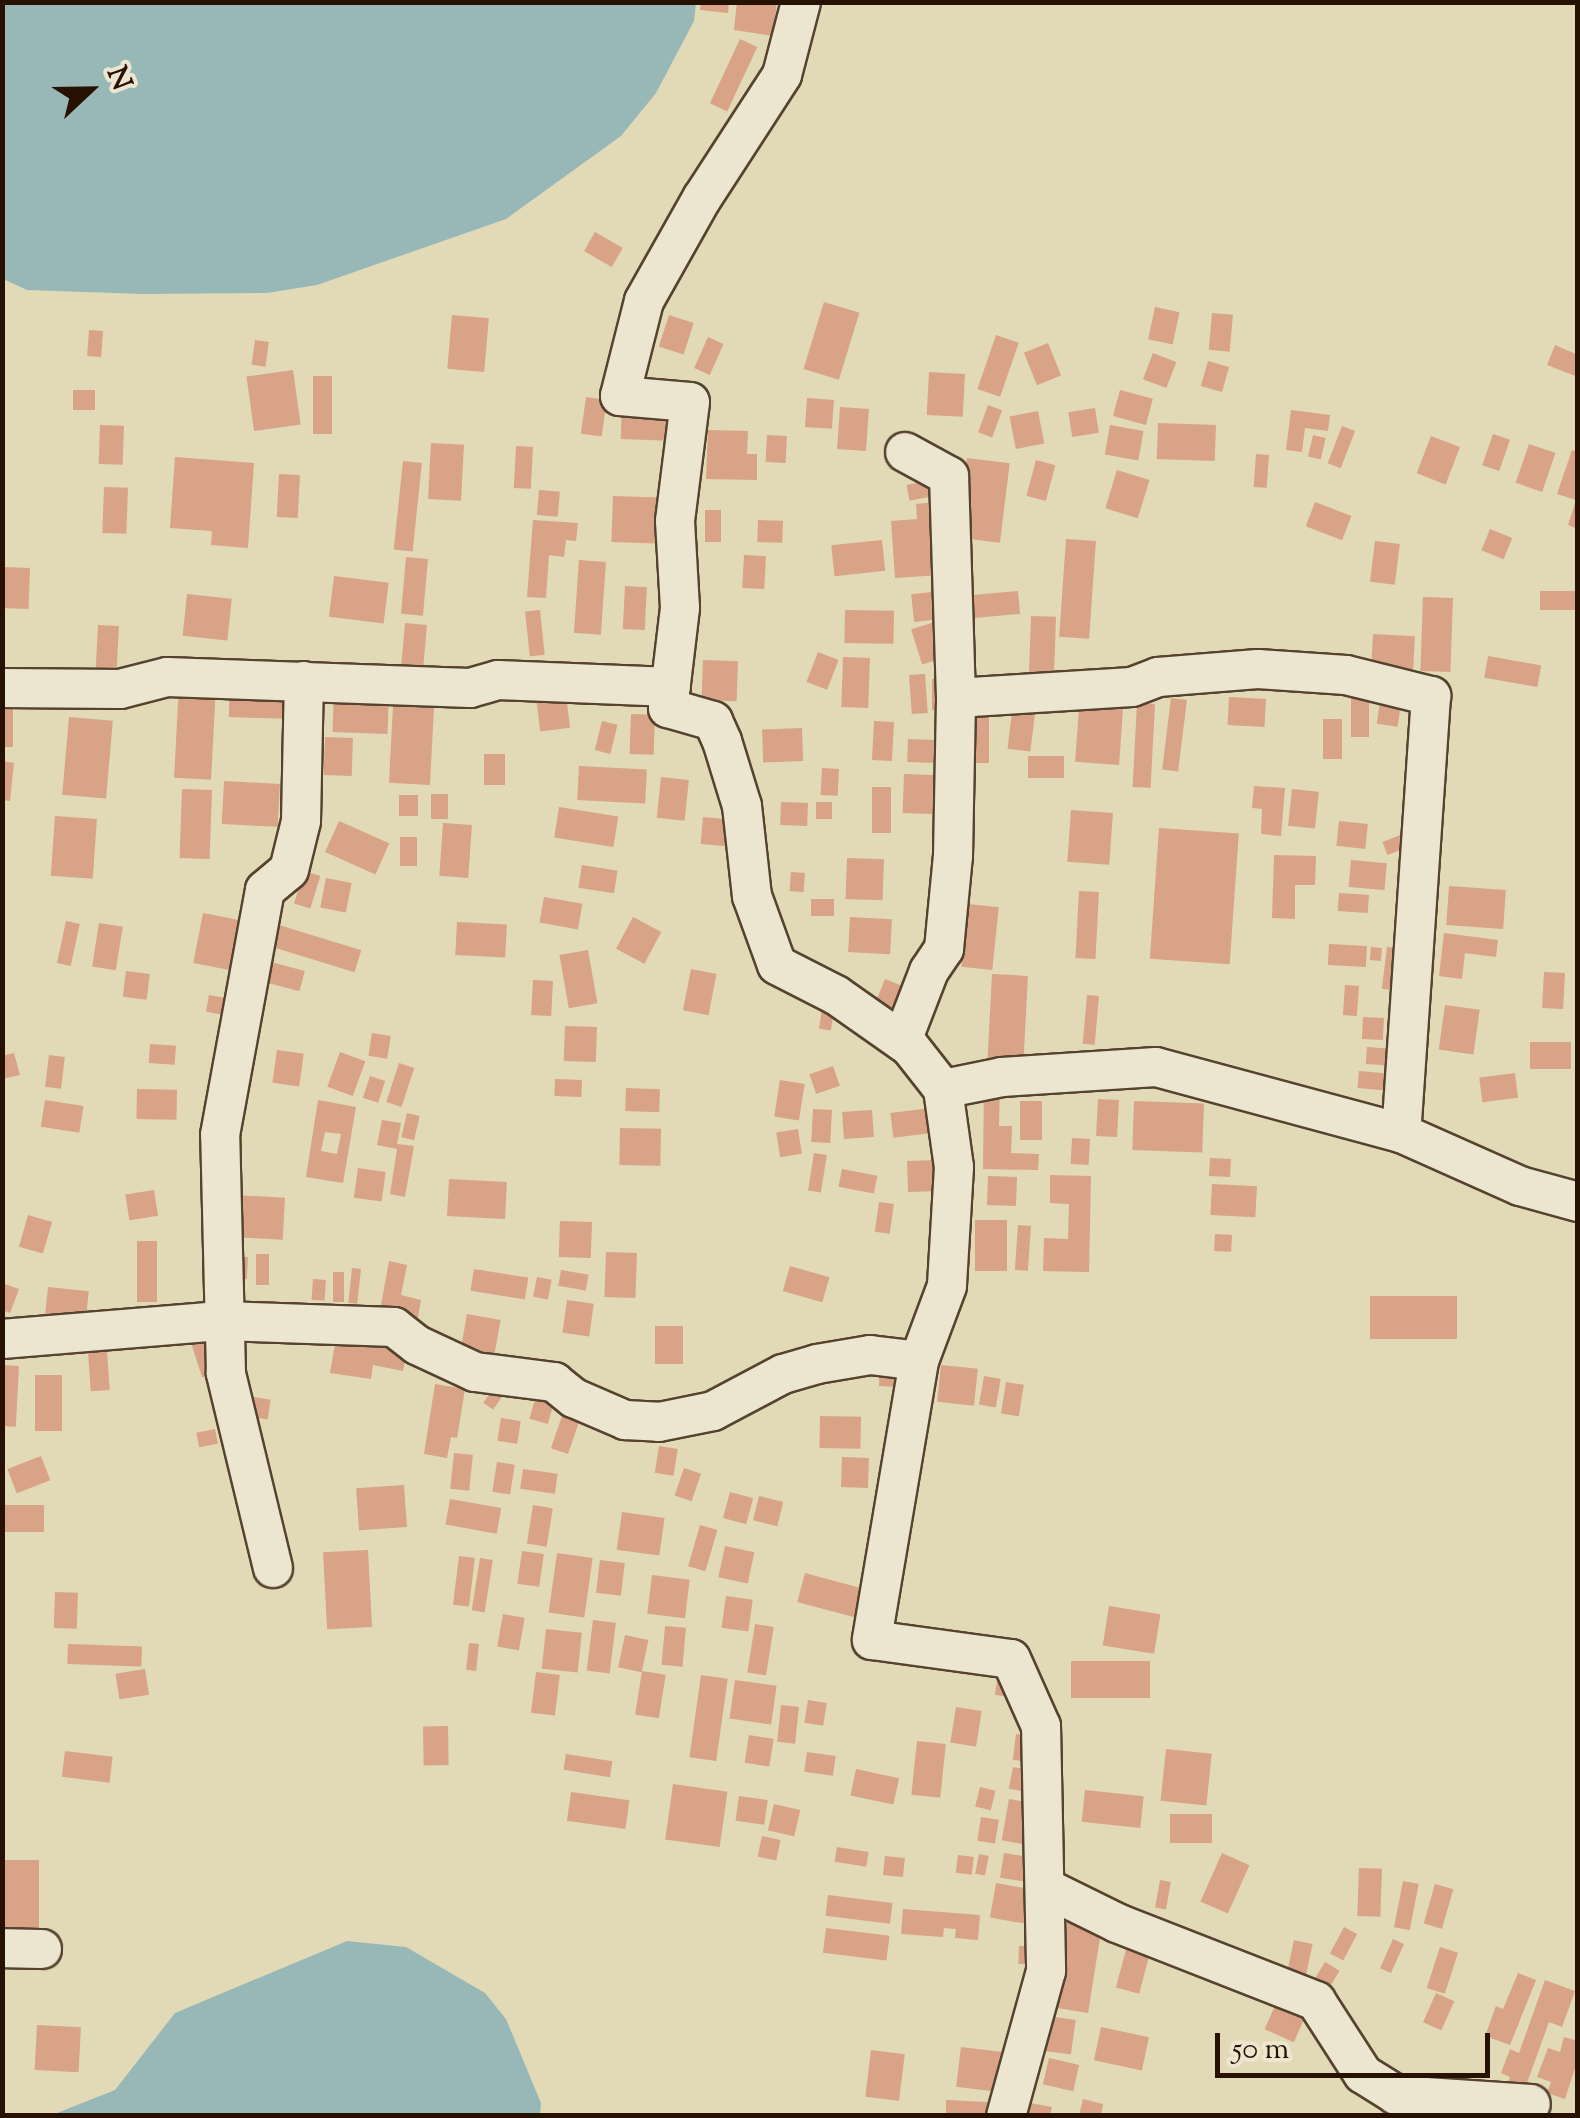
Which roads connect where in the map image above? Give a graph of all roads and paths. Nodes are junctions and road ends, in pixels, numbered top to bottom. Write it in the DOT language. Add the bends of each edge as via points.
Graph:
graph roads {
  1 [pos="801,2"];
  2 [pos="905,452"];
  3 [pos="304,681"];
  4 [pos="671,687"];
  5 [pos="2,688"];
  6 [pos="956,698"];
  7 [pos="902,1040"];
  8 [pos="943,1089"];
  9 [pos="1401,1133"];
  10 [pos="1578,1202"];
  11 [pos="223,1321"];
  12 [pos="2,1339"];
  13 [pos="919,1361"];
  14 [pos="273,1568"];
  15 [pos="1046,1888"];
  16 [pos="2,1948"];
  17 [pos="42,1949"];
  18 [pos="1530,2104"];
  19 [pos="1006,2116"];
  1 -- 4 [label="street" via="782,75 644,301 620,396 690,402 675,521 680,608"];
  2 -- 6 [label="street" via="949,476"];
  3 -- 4 [label="street"];
  3 -- 5 [label="street" via="166,677 120,689"];
  3 -- 11 [label="street" via="301,821 289,870 265,890 220,1135"];
  4 -- 7 [label="street" via="668,708 713,721 722,742 742,806 752,896 776,965"];
  6 -- 7 [label="street" via="944,948"];
  6 -- 9 [label="street" via="1132,687 1158,677 1258,669 1346,675 1431,696"];
  7 -- 8 [label="street"];
  8 -- 9 [label="street" via="1002,1077 1156,1067"];
  8 -- 13 [label="street" via="954,1167 947,1286"];
  9 -- 10 [label="street" via="1520,1186"];
  11 -- 12 [label="street"];
  11 -- 13 [label="street" via="394,1327 475,1372 554,1382 625,1420 659,1422 713,1411 783,1374 818,1364 870,1355"];
  11 -- 14 [label="street" via="226,1373"];
  13 -- 15 [label="street" via="872,1640 1011,1658 1042,1726"];
  15 -- 18 [label="street" via="1316,2001 1364,2074 1396,2095"];
  15 -- 19 [label="street" via="1046,1971"];
  16 -- 17 [label="street"];
}
